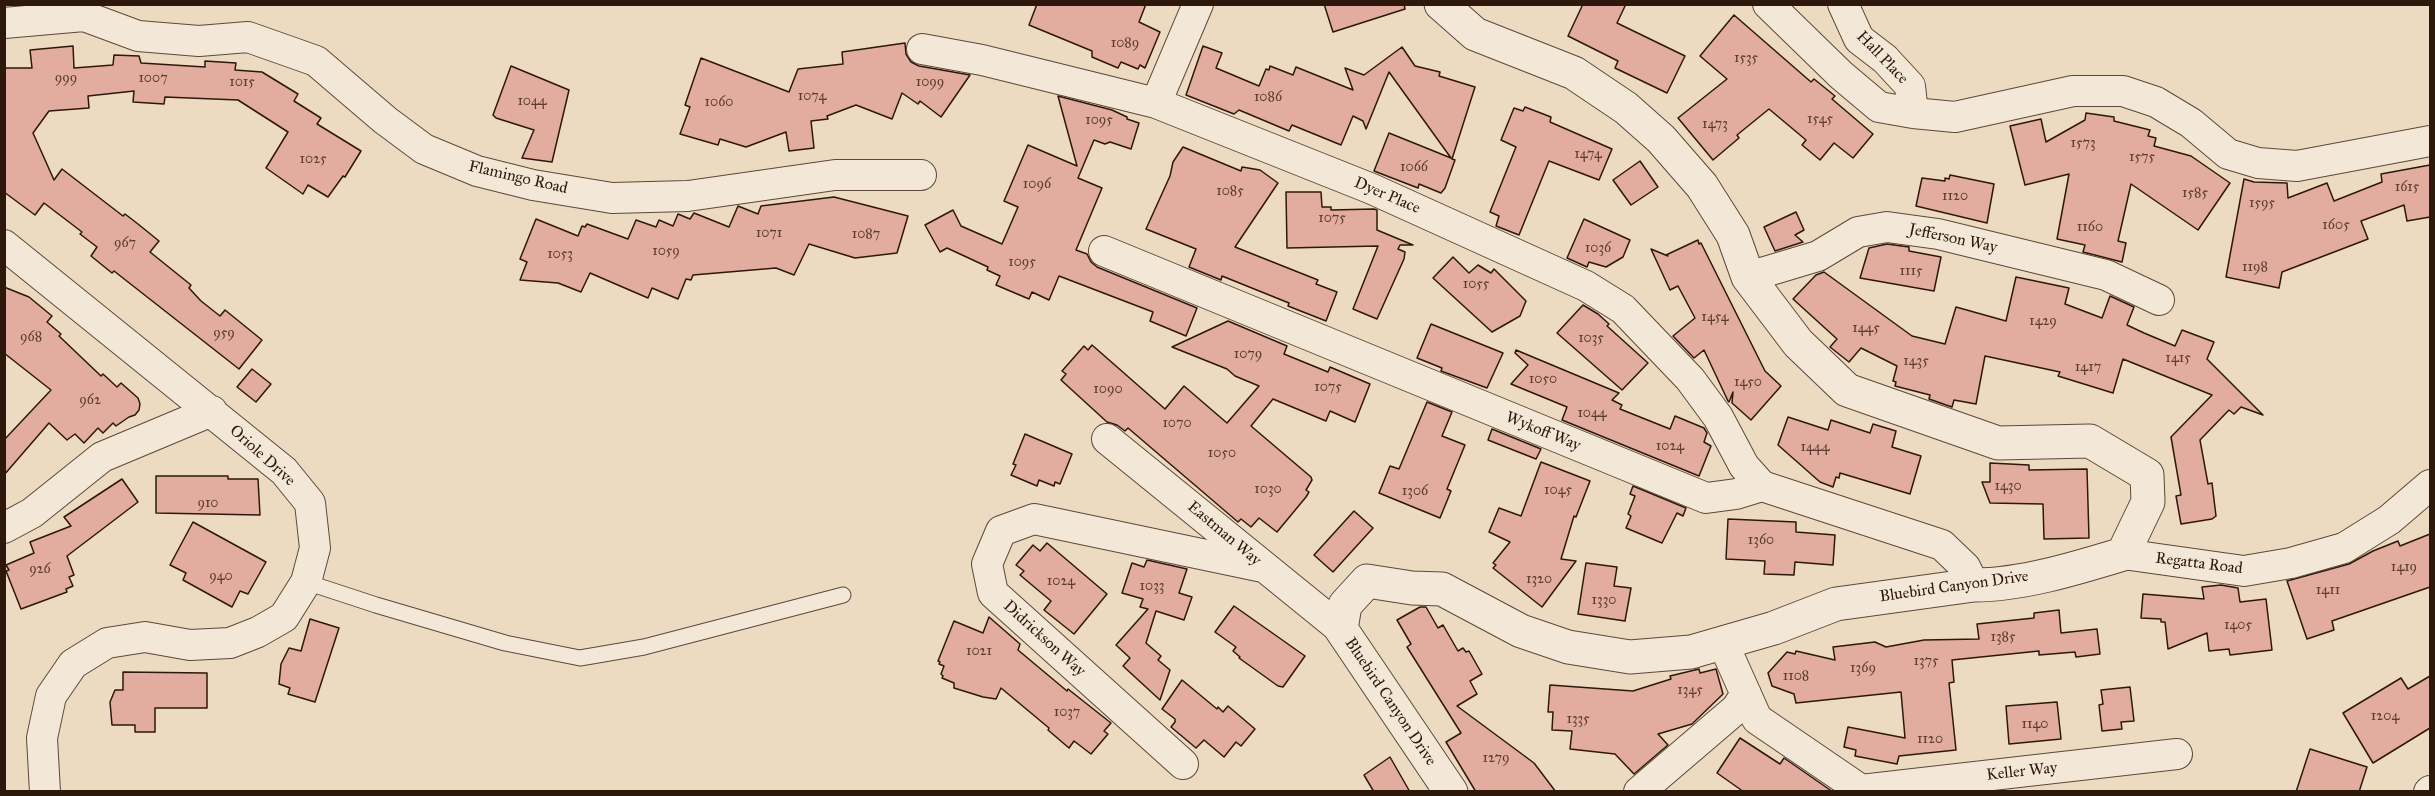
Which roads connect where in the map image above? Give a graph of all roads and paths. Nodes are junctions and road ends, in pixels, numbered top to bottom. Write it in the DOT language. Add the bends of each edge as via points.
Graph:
graph roads {
  1 [pos="1198,4"];
  2 [pos="1441,4"];
  3 [pos="1768,4"];
  4 [pos="1844,4"];
  5 [pos="89,10"];
  6 [pos="4,23"];
  7 [pos="922,49"];
  8 [pos="1156,104"];
  9 [pos="1913,113"];
  10 [pos="2430,141"];
  11 [pos="921,175"];
  12 [pos="4,245"];
  13 [pos="1104,251"];
  14 [pos="1748,277"];
  15 [pos="2159,300"];
  16 [pos="212,411"];
  17 [pos="1107,439"];
  18 [pos="2430,485"];
  19 [pos="1762,486"];
  20 [pos="4,528"];
  21 [pos="2123,554"];
  22 [pos="1263,567"];
  23 [pos="306,582"];
  24 [pos="1974,585"];
  25 [pos="843,595"];
  26 [pos="1341,629"];
  27 [pos="1723,643"];
  28 [pos="1746,694"];
  29 [pos="2177,754"];
  30 [pos="1183,764"];
  31 [pos="1861,791"];
  32 [pos="45,792"];
  33 [pos="1451,792"];
  34 [pos="1639,792"];
  1 -- 8 [label="street"];
  2 -- 14 [label="street" via="1476,34 1574,74 1661,139 1702,186 1733,234"];
  3 -- 9 [label="street" via="1879,107"];
  4 -- 9 [label="street, Hall Place" via="1859,39 1910,86"];
  5 -- 6 [label="street"];
  5 -- 11 [label="street, Flamingo Road" via="138,36 199,41 248,37 315,61 424,149 477,171 533,185 612,198 688,195 835,175"];
  7 -- 8 [label="street, Dyer Place" via="982,60"];
  8 -- 19 [label="street, Dyer Place" via="1383,194 1576,281 1623,309 1690,379 1718,417 1744,466"];
  9 -- 10 [label="street" via="1955,117 2073,91 2123,91 2156,102 2191,123 2228,154 2258,163 2297,166"];
  12 -- 16 [label="street, Oriole Drive"];
  13 -- 19 [label="street, Wykoff Way" via="1706,498"];
  14 -- 15 [label="street, Jefferson Way" via="1818,256 1858,232 1887,227 1938,234 2106,275"];
  14 -- 21 [label="street" via="1798,343 1847,390 1998,443 2090,441 2147,475 2148,502"];
  16 -- 20 [label="street" via="102,457 32,513"];
  16 -- 23 [label="street, Oriole Drive" via="284,471 310,503 315,548"];
  17 -- 22 [label="street, Eastman Way"];
  18 -- 21 [label="street, Regatta Road" via="2389,520 2344,548 2291,564 2244,571"];
  19 -- 24 [label="street" via="1942,545 1965,567"];
  21 -- 24 [label="street, Bluebird Canyon Drive" via="2005,582"];
  22 -- 26 [label="street, Eastman Way"];
  22 -- 30 [label="street, Didrickson Way" via="1034,519 1001,531 987,564 993,593"];
  23 -- 25 [label="lane" via="505,643 580,658 644,647"];
  23 -- 32 [label="street, Oriole Drive" via="284,617 230,644 190,645 145,637 107,643 73,664 51,696 42,738"];
  24 -- 27 [label="street, Bluebird Canyon Drive" via="1836,604"];
  26 -- 27 [label="street, Bluebird Canyon Drive" via="1345,605 1367,581 1442,589 1521,631 1568,647 1630,657 1691,652"];
  26 -- 33 [label="street, Bluebird Canyon Drive"];
  27 -- 28 [label="street, Keller Way"];
  28 -- 31 [label="street, Keller Way" via="1757,719"];
  28 -- 34 [label="street" via="1736,709"];
  29 -- 31 [label="street, Keller Way"];
}
